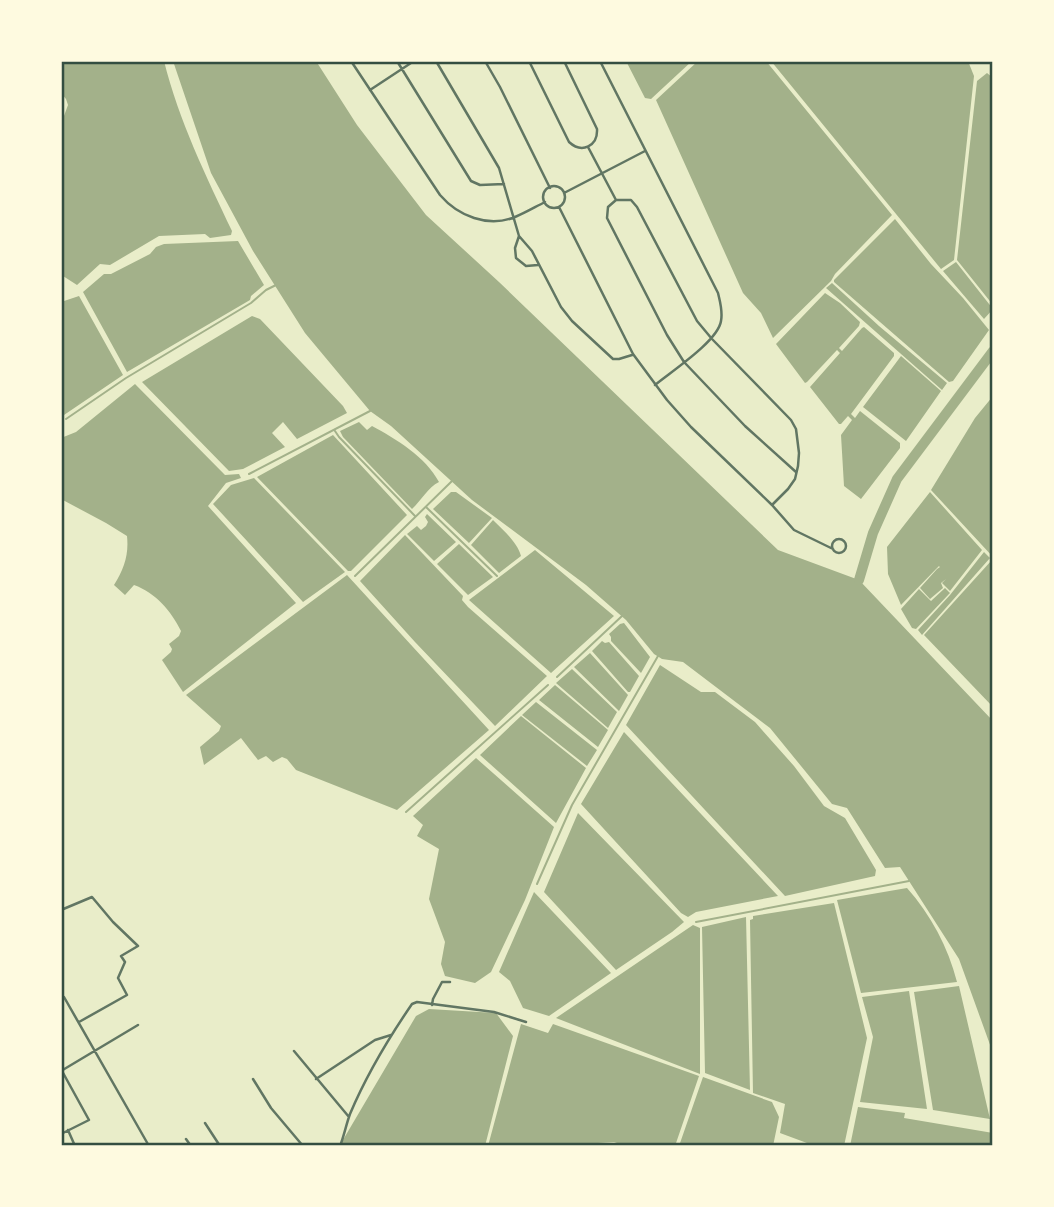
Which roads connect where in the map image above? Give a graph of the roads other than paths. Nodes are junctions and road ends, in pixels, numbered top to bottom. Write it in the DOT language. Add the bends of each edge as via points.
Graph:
graph roads {
  1 [pos="351,61"];
  2 [pos="397,61"];
  3 [pos="414,61"];
  4 [pos="436,61"];
  5 [pos="485,61"];
  6 [pos="529,61"];
  7 [pos="564,61"];
  8 [pos="600,61"];
  9 [pos="402,70"];
  10 [pos="370,90"];
  11 [pos="588,147"];
  12 [pos="645,151"];
  13 [pos="603,173"];
  14 [pos="504,184"];
  15 [pos="550,188"];
  16 [pos="564,193"];
  17 [pos="616,200"];
  18 [pos="545,202"];
  19 [pos="559,207"];
  20 [pos="514,218"];
  21 [pos="519,236"];
  22 [pos="538,265"];
  23 [pos="712,339"];
  24 [pos="633,355"];
  25 [pos="684,362"];
  26 [pos="655,385"];
  27 [pos="796,472"];
  28 [pos="772,505"];
  29 [pos="833,549"];
  30 [pos="61,910"];
  31 [pos="450,982"];
  32 [pos="64,997"];
  33 [pos="432,1005"];
  34 [pos="79,1021"];
  35 [pos="526,1022"];
  36 [pos="138,1025"];
  37 [pos="391,1035"];
  38 [pos="95,1050"];
  39 [pos="294,1051"];
  40 [pos="62,1071"];
  41 [pos="254,1079"];
  42 [pos="316,1079"];
  43 [pos="349,1116"];
  44 [pos="205,1123"];
  45 [pos="68,1130"];
  46 [pos="61,1133"];
  47 [pos="186,1139"];
  48 [pos="75,1146"];
  49 [pos="149,1146"];
  50 [pos="191,1146"];
  51 [pos="220,1146"];
  52 [pos="303,1146"];
  53 [pos="340,1146"];
  1 -- 10 [label="street"];
  2 -- 9 [label="street"];
  3 -- 9 [label="street"];
  4 -- 14 [label="street"];
  5 -- 15 [label="street"];
  6 -- 11 [label="street" via="569,142"];
  7 -- 11 [label="street" via="597,129"];
  8 -- 12 [label="street"];
  9 -- 10 [label="street"];
  9 -- 14 [label="street" via="471,181"];
  10 -- 20 [label="street" via="447,203 478,219"];
  11 -- 13 [label="street"];
  12 -- 13 [label="street"];
  12 -- 23 [label="street" via="718,293 722,320"];
  13 -- 16 [label="street"];
  13 -- 17 [label="street"];
  14 -- 20 [label="street"];
  15 -- 16 [label="street"];
  15 -- 18 [label="street"];
  16 -- 19 [label="street"];
  17 -- 23 [label="street" via="631,200 637,207 689,308"];
  17 -- 25 [label="street" via="608,207 607,218"];
  18 -- 19 [label="street"];
  18 -- 20 [label="street"];
  19 -- 24 [label="street"];
  20 -- 21 [label="street"];
  21 -- 22 [label="street"];
  21 -- 22 [label="street" via="516,258 526,266"];
  22 -- 24 [label="street" via="566,315 581,330 613,359"];
  23 -- 25 [label="street"];
  23 -- 27 [label="street" via="791,420 798,440"];
  24 -- 26 [label="street"];
  25 -- 26 [label="street"];
  25 -- 27 [label="street"];
  26 -- 28 [label="street" via="691,427"];
  27 -- 28 [label="street" via="788,489"];
  28 -- 29 [label="street" via="794,530"];
  30 -- 34 [label="street" via="92,897 138,946 121,956 125,962 118,978 127,995"];
  31 -- 33 [label="street" via="442,982"];
  32 -- 34 [label="street"];
  33 -- 35 [label="street" via="494,1012"];
  33 -- 37 [label="street" via="412,1004"];
  34 -- 38 [label="street"];
  36 -- 38 [label="street"];
  37 -- 42 [label="street" via="375,1040"];
  37 -- 43 [label="street"];
  38 -- 40 [label="street"];
  38 -- 49 [label="street"];
  39 -- 42 [label="street"];
  40 -- 45 [label="street" via="89,1120"];
  41 -- 52 [label="street"];
  42 -- 43 [label="street"];
  43 -- 53 [label="street"];
  44 -- 51 [label="street"];
  45 -- 46 [label="street"];
  45 -- 48 [label="street"];
  47 -- 50 [label="street"];
}
